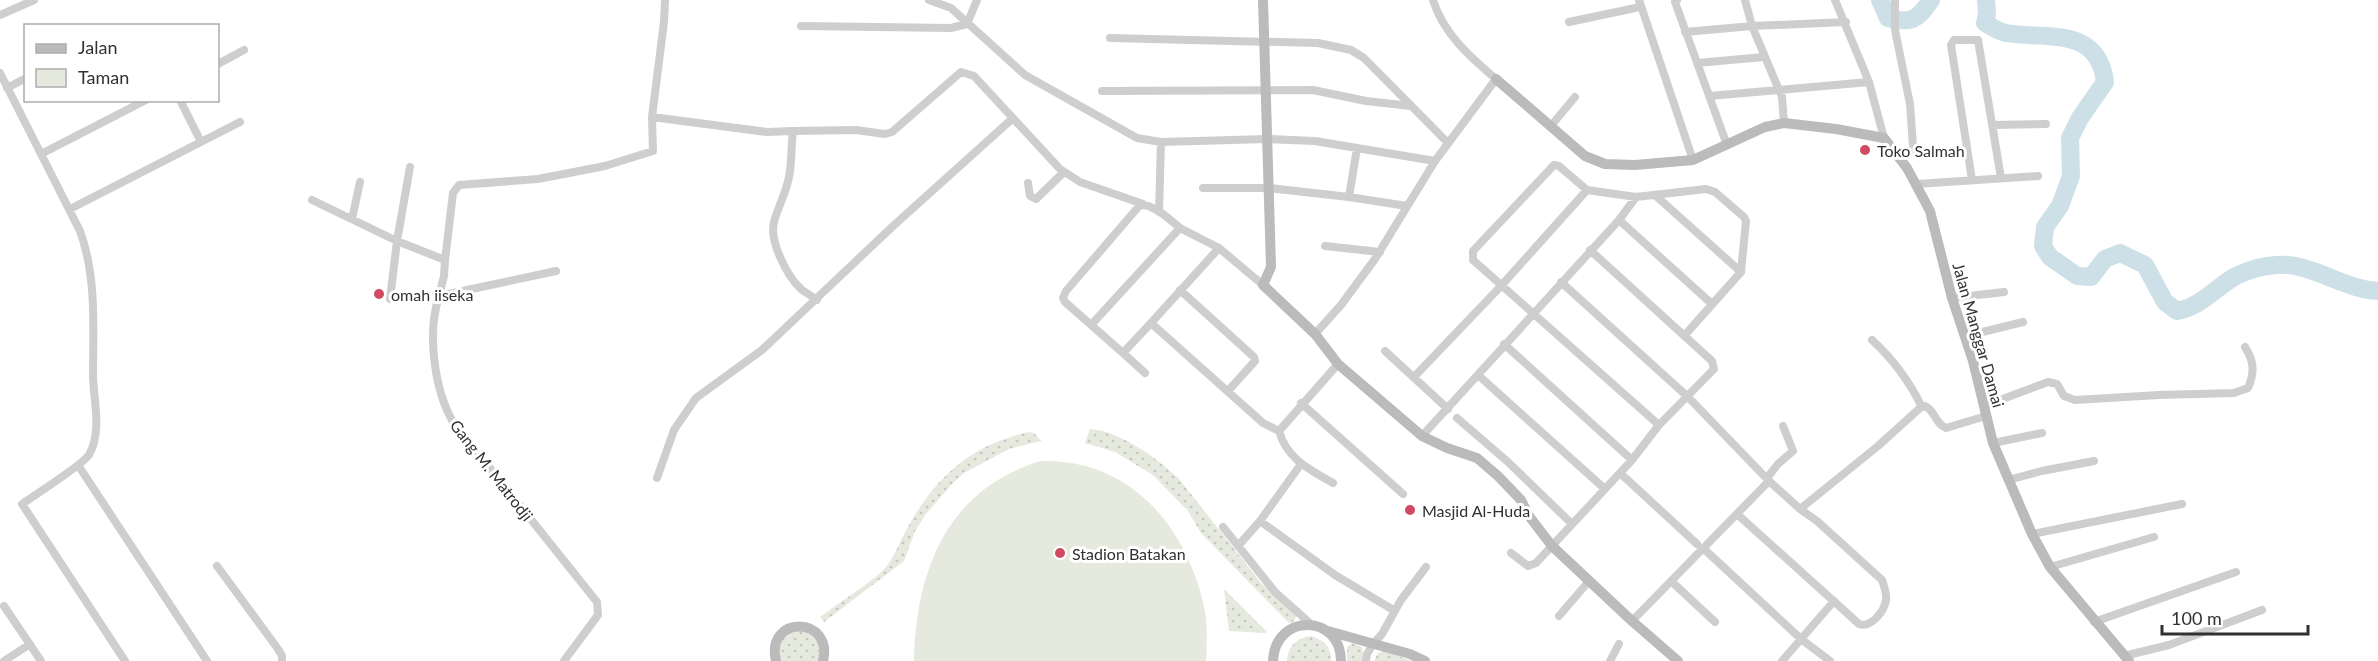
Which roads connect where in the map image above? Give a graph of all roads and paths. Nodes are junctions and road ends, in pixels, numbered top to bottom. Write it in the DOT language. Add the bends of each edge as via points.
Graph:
graph roads {
  1 [pos="34,0"];
  2 [pos="665,0"];
  3 [pos="929,0"];
  4 [pos="977,0"];
  5 [pos="1263,0"];
  6 [pos="1433,0"];
  7 [pos="1677,0"];
  8 [pos="1745,0"];
  9 [pos="1836,0"];
  10 [pos="1895,0"];
  11 [pos="1639,3"];
  12 [pos="0,15"];
  13 [pos="1569,22"];
  14 [pos="1846,22"];
  15 [pos="967,24"];
  16 [pos="801,26"];
  17 [pos="1752,26"];
  18 [pos="1685,32"];
  19 [pos="1110,38"];
  20 [pos="1265,41"];
  21 [pos="244,50"];
  22 [pos="1764,57"];
  23 [pos="219,63"];
  24 [pos="1697,63"];
  25 [pos="0,73"];
  26 [pos="24,79"];
  27 [pos="1496,79"];
  28 [pos="1869,82"];
  29 [pos="7,88"];
  30 [pos="1779,90"];
  31 [pos="1102,91"];
  32 [pos="1266,91"];
  33 [pos="1709,96"];
  34 [pos="1575,98"];
  35 [pos="142,102"];
  36 [pos="181,102"];
  37 [pos="1410,106"];
  38 [pos="652,117"];
  39 [pos="1012,119"];
  40 [pos="240,122"];
  41 [pos="1784,123"];
  42 [pos="1992,124"];
  43 [pos="2046,124"];
  44 [pos="1550,127"];
  45 [pos="793,131"];
  46 [pos="1884,138"];
  47 [pos="1267,139"];
  48 [pos="201,142"];
  49 [pos="1161,142"];
  50 [pos="1447,142"];
  51 [pos="1727,145"];
  52 [pos="1358,148"];
  53 [pos="40,154"];
  54 [pos="1900,158"];
  55 [pos="1435,160"];
  56 [pos="1693,160"];
  57 [pos="410,167"];
  58 [pos="1064,172"];
  59 [pos="2038,176"];
  60 [pos="2001,178"];
  61 [pos="1972,180"];
  62 [pos="360,182"];
  63 [pos="1028,183"];
  64 [pos="1917,184"];
  65 [pos="1203,188"];
  66 [pos="1269,188"];
  67 [pos="1587,190"];
  68 [pos="1656,196"];
  69 [pos="1349,197"];
  70 [pos="1636,197"];
  71 [pos="312,200"];
  72 [pos="1143,204"];
  73 [pos="1407,206"];
  74 [pos="70,209"];
  75 [pos="1158,212"];
  76 [pos="352,219"];
  77 [pos="1619,220"];
  78 [pos="1180,228"];
  79 [pos="397,241"];
  80 [pos="1325,246"];
  81 [pos="1219,248"];
  82 [pos="1590,250"];
  83 [pos="1380,252"];
  84 [pos="445,260"];
  85 [pos="556,271"];
  86 [pos="1741,272"];
  87 [pos="1267,276"];
  88 [pos="1561,282"];
  89 [pos="1501,286"];
  90 [pos="1180,290"];
  91 [pos="2004,292"];
  92 [pos="439,296"];
  93 [pos="1952,298"];
  94 [pos="390,299"];
  95 [pos="817,300"];
  96 [pos="1712,303"];
  97 [pos="1533,314"];
  98 [pos="2023,322"];
  99 [pos="1151,323"];
  100 [pos="1091,325"];
  101 [pos="1315,334"];
  102 [pos="1684,336"];
  103 [pos="1966,336"];
  104 [pos="1872,340"];
  105 [pos="1504,344"];
  106 [pos="2245,347"];
  107 [pos="1384,351"];
  108 [pos="1123,353"];
  109 [pos="1338,364"];
  110 [pos="1145,373"];
  111 [pos="1478,375"];
  112 [pos="1414,377"];
  113 [pos="1228,391"];
  114 [pos="1688,398"];
  115 [pos="1301,404"];
  116 [pos="1922,407"];
  117 [pos="1448,409"];
  118 [pos="1985,411"];
  119 [pos="1457,418"];
  120 [pos="1659,425"];
  121 [pos="1783,426"];
  122 [pos="1279,431"];
  123 [pos="2042,433"];
  124 [pos="1422,436"];
  125 [pos="1993,443"];
  126 [pos="1632,460"];
  127 [pos="2094,461"];
  128 [pos="1301,464"];
  129 [pos="78,465"];
  130 [pos="1620,473"];
  131 [pos="1765,477"];
  132 [pos="657,478"];
  133 [pos="2008,480"];
  134 [pos="1333,483"];
  135 [pos="1605,489"];
  136 [pos="1403,494"];
  137 [pos="2182,504"];
  138 [pos="1800,509"];
  139 [pos="1737,514"];
  140 [pos="1260,521"];
  141 [pos="1572,524"];
  142 [pos="1223,527"];
  143 [pos="2032,534"];
  144 [pos="2154,537"];
  145 [pos="1238,546"];
  146 [pos="1552,546"];
  147 [pos="1700,546"];
  148 [pos="1511,553"];
  149 [pos="217,566"];
  150 [pos="1426,567"];
  151 [pos="2050,567"];
  152 [pos="2236,572"];
  153 [pos="1589,581"];
  154 [pos="1671,581"];
  155 [pos="1834,601"];
  156 [pos="4,606"];
  157 [pos="2262,610"];
  158 [pos="1395,611"];
  159 [pos="1559,616"];
  160 [pos="1632,621"];
  161 [pos="1715,622"];
  162 [pos="2094,622"];
  163 [pos="1312,625"];
  164 [pos="1327,631"];
  165 [pos="1801,639"];
  166 [pos="30,644"];
  167 [pos="1373,644"];
  168 [pos="1619,644"];
  169 [pos="2126,659"];
  170 [pos="4,661"];
  171 [pos="42,661"];
  172 [pos="125,661"];
  173 [pos="207,661"];
  174 [pos="282,661"];
  175 [pos="564,661"];
  176 [pos="776,661"];
  177 [pos="823,661"];
  178 [pos="1273,661"];
  179 [pos="1341,661"];
  180 [pos="1366,661"];
  181 [pos="1425,661"];
  182 [pos="1610,661"];
  183 [pos="1678,661"];
  184 [pos="1782,661"];
  185 [pos="1830,661"];
  1 -- 12 [label="street"];
  2 -- 38 [label="street"];
  3 -- 15 [label="street" via="951,8"];
  4 -- 15 [label="street"];
  5 -- 20 [label="street"];
  6 -- 27 [label="street" via="1453,38"];
  7 -- 18 [label="street"];
  8 -- 17 [label="street"];
  9 -- 14 [label="street, Jalan Manggar Damai"];
  10 -- 54 [label="street" via="1895,30 1910,104 1913,146"];
  11 -- 13 [label="street"];
  11 -- 56 [label="street"];
  14 -- 17 [label="street"];
  14 -- 28 [label="street, Jalan Manggar Damai"];
  15 -- 16 [label="street" via="951,28"];
  15 -- 49 [label="street" via="1025,75 1137,138"];
  17 -- 18 [label="street"];
  17 -- 22 [label="street"];
  18 -- 24 [label="street"];
  19 -- 20 [label="street"];
  20 -- 32 [label="street"];
  20 -- 37 [label="street" via="1318,42 1351,50 1364,58"];
  21 -- 23 [label="street"];
  22 -- 24 [label="street"];
  22 -- 30 [label="street"];
  24 -- 33 [label="street"];
  25 -- 29 [label="street"];
  26 -- 29 [label="street"];
  27 -- 44 [label="street"];
  27 -- 50 [label="street"];
  28 -- 30 [label="street"];
  28 -- 46 [label="street, Jalan Manggar Damai"];
  29 -- 53 [label="street"];
  30 -- 33 [label="street"];
  30 -- 41 [label="street"];
  31 -- 32 [label="street"];
  32 -- 37 [label="street" via="1314,90"];
  32 -- 47 [label="street"];
  33 -- 51 [label="street"];
  34 -- 44 [label="street"];
  35 -- 53 [label="street"];
  36 -- 48 [label="street"];
  37 -- 50 [label="street"];
  38 -- 45 [label="street" via="767,132"];
  38 -- 84 [label="street, Gang M. Matrodji" via="653,151 605,166 538,179 459,185 453,193"];
  39 -- 45 [label="street" via="974,76 961,72 892,132"];
  39 -- 58 [label="street"];
  39 -- 95 [label="street"];
  40 -- 48 [label="street"];
  41 -- 46 [label="street"];
  41 -- 51 [label="street" via="1765,127"];
  42 -- 43 [label="street"];
  42 -- 60 [label="street"];
  42 -- 61 [label="street" via="1978,40 1954,40 1951,45"];
  44 -- 56 [label="street" via="1585,156 1605,164"];
  45 -- 95 [label="street" via="789,176 772,235 796,282"];
  46 -- 54 [label="street, Jalan Manggar Damai"];
  47 -- 49 [label="street"];
  47 -- 52 [label="street"];
  47 -- 66 [label="street"];
  48 -- 74 [label="street"];
  49 -- 75 [label="street"];
  50 -- 55 [label="street"];
  51 -- 56 [label="street"];
  52 -- 55 [label="street"];
  52 -- 69 [label="street"];
  53 -- 74 [label="street"];
  54 -- 64 [label="street, Jalan Manggar Damai"];
  55 -- 73 [label="street"];
  57 -- 79 [label="street"];
  58 -- 63 [label="street" via="1036,199 1030,196"];
  58 -- 72 [label="street" via="1086,185"];
  59 -- 60 [label="street"];
  60 -- 61 [label="street"];
  61 -- 64 [label="street"];
  62 -- 76 [label="street"];
  64 -- 93 [label="street, Jalan Manggar Damai" via="1930,211"];
  65 -- 66 [label="street"];
  66 -- 69 [label="street"];
  66 -- 87 [label="street"];
  67 -- 70 [label="street"];
  67 -- 89 [label="street"];
  67 -- 89 [label="street" via="1554,165 1473,251 1473,260"];
  68 -- 70 [label="street"];
  68 -- 86 [label="street"];
  68 -- 86 [label="street" via="1707,189 1744,217"];
  69 -- 73 [label="street"];
  70 -- 77 [label="street"];
  71 -- 76 [label="street"];
  72 -- 75 [label="street"];
  72 -- 100 [label="street" via="1066,291 1065,302"];
  73 -- 83 [label="street"];
  74 -- 129 [label="street" via="86,247 95,330 96,433 88,455"];
  75 -- 78 [label="street"];
  76 -- 79 [label="street"];
  77 -- 82 [label="street"];
  77 -- 96 [label="street"];
  78 -- 81 [label="street"];
  78 -- 100 [label="street"];
  79 -- 84 [label="street"];
  79 -- 94 [label="street"];
  80 -- 83 [label="street"];
  81 -- 87 [label="street"];
  81 -- 90 [label="street"];
  82 -- 88 [label="street"];
  82 -- 102 [label="street"];
  83 -- 101 [label="street"];
  84 -- 92 [label="street, Gang M. Matrodji"];
  85 -- 92 [label="street"];
  86 -- 96 [label="street"];
  87 -- 101 [label="street"];
  88 -- 97 [label="street"];
  88 -- 114 [label="street"];
  89 -- 97 [label="street"];
  89 -- 112 [label="street"];
  90 -- 99 [label="street"];
  90 -- 113 [label="street" via="1254,357 1255,361"];
  91 -- 93 [label="street"];
  92 -- 175 [label="street, Gang M. Matrodji" via="433,335 441,399 447,412 597,602 598,615"];
  93 -- 103 [label="street, Jalan Manggar Damai"];
  95 -- 132 [label="street" via="762,350 696,398 674,430"];
  96 -- 102 [label="street"];
  97 -- 105 [label="street"];
  97 -- 120 [label="street"];
  98 -- 103 [label="street"];
  99 -- 108 [label="street"];
  99 -- 113 [label="street"];
  100 -- 108 [label="street"];
  101 -- 109 [label="street"];
  102 -- 114 [label="street" via="1714,364 1714,369"];
  103 -- 118 [label="street, Jalan Manggar Damai"];
  104 -- 116 [label="street" via="1888,354"];
  105 -- 111 [label="street"];
  105 -- 126 [label="street"];
  106 -- 118 [label="street" via="2253,364 2253,376 2248,388 2234,393 2075,400 2064,396 2057,384 2048,382"];
  107 -- 112 [label="street"];
  108 -- 110 [label="street"];
  109 -- 115 [label="street"];
  109 -- 124 [label="street"];
  111 -- 117 [label="street"];
  111 -- 135 [label="street"];
  112 -- 117 [label="street"];
  113 -- 122 [label="street" via="1263,423"];
  114 -- 120 [label="street"];
  114 -- 131 [label="street"];
  115 -- 122 [label="street"];
  115 -- 136 [label="street"];
  116 -- 118 [label="street" via="1930,408 1946,428"];
  116 -- 138 [label="street"];
  117 -- 124 [label="street"];
  118 -- 125 [label="street, Jalan Manggar Damai"];
  119 -- 141 [label="street"];
  120 -- 126 [label="street"];
  121 -- 131 [label="street" via="1793,451"];
  122 -- 128 [label="street" via="1283,443"];
  123 -- 125 [label="street"];
  124 -- 146 [label="street" via="1477,458 1521,500"];
  125 -- 133 [label="street, Jalan Manggar Damai"];
  126 -- 130 [label="street"];
  127 -- 133 [label="street"];
  128 -- 134 [label="street"];
  128 -- 140 [label="street"];
  129 -- 172 [label="street" via="22,504"];
  129 -- 173 [label="street"];
  130 -- 135 [label="street"];
  130 -- 147 [label="street"];
  131 -- 138 [label="street"];
  131 -- 139 [label="street"];
  133 -- 143 [label="street, Jalan Manggar Damai"];
  135 -- 141 [label="street"];
  137 -- 143 [label="street"];
  138 -- 155 [label="street" via="1868,566 1882,580 1886,592 1886,602 1872,624 1865,626"];
  139 -- 147 [label="street"];
  139 -- 155 [label="street"];
  140 -- 145 [label="street"];
  140 -- 158 [label="street" via="1313,561"];
  141 -- 146 [label="street"];
  142 -- 145 [label="street"];
  143 -- 151 [label="street, Jalan Manggar Damai"];
  144 -- 151 [label="street"];
  145 -- 163 [label="street" via="1275,592"];
  146 -- 148 [label="street" via="1529,566"];
  146 -- 153 [label="street"];
  147 -- 154 [label="street"];
  147 -- 165 [label="street"];
  149 -- 174 [label="street"];
  150 -- 158 [label="street"];
  151 -- 162 [label="street, Jalan Manggar Damai"];
  152 -- 162 [label="street"];
  153 -- 159 [label="street"];
  153 -- 160 [label="street"];
  154 -- 160 [label="street"];
  154 -- 161 [label="street"];
  155 -- 165 [label="street"];
  156 -- 166 [label="street"];
  157 -- 169 [label="street"];
  158 -- 167 [label="street"];
  160 -- 183 [label="street"];
  162 -- 169 [label="street, Jalan Manggar Damai"];
  163 -- 164 [label="street"];
  163 -- 178 [label="street" via="1292,628 1283,634"];
  164 -- 167 [label="street"];
  164 -- 179 [label="street" via="1336,640"];
  165 -- 184 [label="street"];
  165 -- 185 [label="street"];
  166 -- 170 [label="street"];
  166 -- 171 [label="street"];
  167 -- 180 [label="street"];
  167 -- 181 [label="street"];
  168 -- 182 [label="street"];
  176 -- 177 [label="street" via="778,637 797,626 810,628 821,638"];
}
